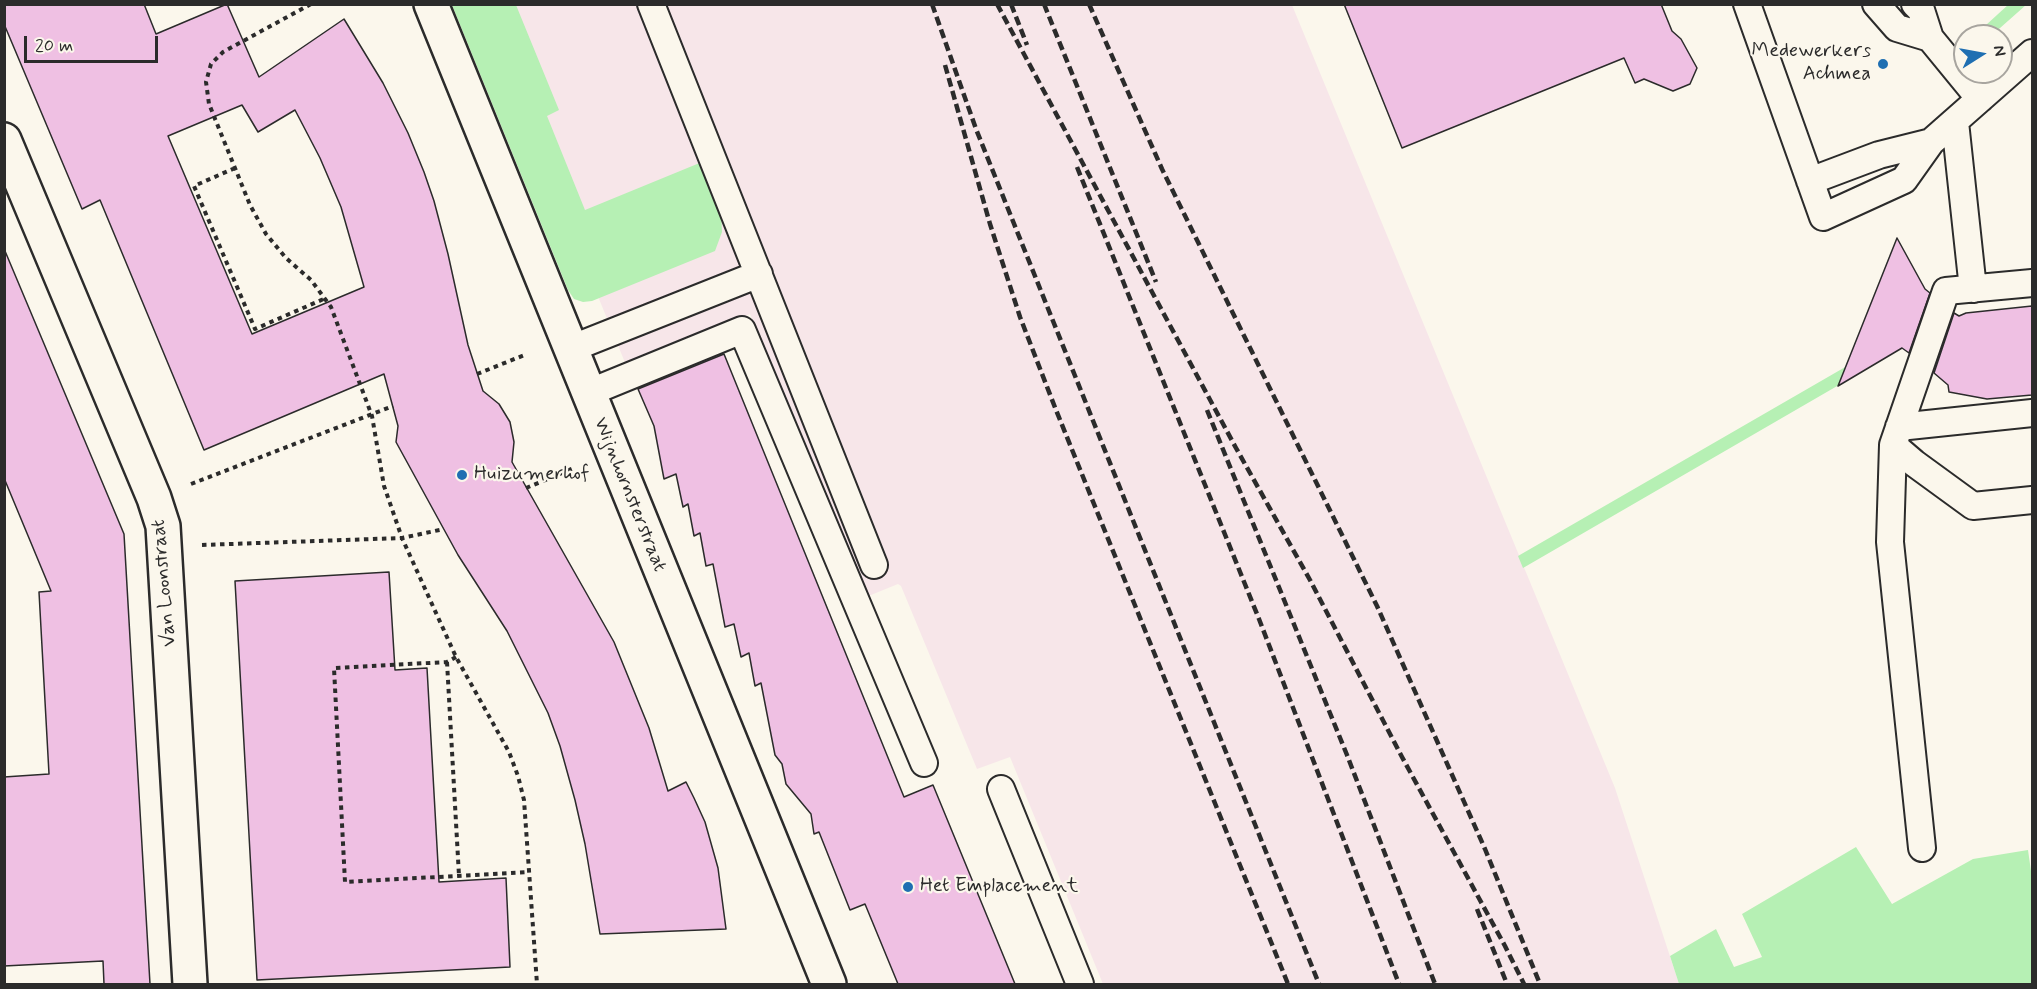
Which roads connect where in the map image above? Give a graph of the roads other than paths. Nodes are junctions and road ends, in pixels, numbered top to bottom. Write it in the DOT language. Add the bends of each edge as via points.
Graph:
graph roads {
  1 [pos="431,4"];
  2 [pos="651,4"];
  3 [pos="1747,4"];
  4 [pos="1876,4"];
  5 [pos="1916,4"];
  6 [pos="1930,38"];
  7 [pos="2032,53"];
  8 [pos="1980,99"];
  9 [pos="1954,122"];
  10 [pos="4,140"];
  11 [pos="1931,142"];
  12 [pos="1810,181"];
  13 [pos="759,274"];
  14 [pos="2032,283"];
  15 [pos="1973,289"];
  16 [pos="570,349"];
  17 [pos="588,393"];
  18 [pos="2032,413"];
  19 [pos="1896,436"];
  20 [pos="2032,500"];
  21 [pos="874,565"];
  22 [pos="924,763"];
  23 [pos="1001,789"];
  24 [pos="1922,848"];
  25 [pos="190,984"];
  26 [pos="829,984"];
  27 [pos="1080,984"];
  1 -- 16 [label="street, Wijnhornsterstraat"];
  2 -- 13 [label="lane"];
  3 -- 12 [label="lane"];
  4 -- 6 [label="lane" via="1898,28"];
  5 -- 6 [label="lane"];
  6 -- 8 [label="lane"];
  7 -- 8 [label="lane"];
  8 -- 9 [label="lane"];
  9 -- 11 [label="lane"];
  9 -- 15 [label="lane"];
  10 -- 25 [label="street, Van Loonstraat" via="163,526"];
  11 -- 12 [label="lane" via="1879,155"];
  11 -- 12 [label="lane" via="1904,180 1823,217"];
  13 -- 16 [label="lane"];
  13 -- 21 [label="lane"];
  14 -- 15 [label="lane"];
  15 -- 19 [label="lane" via="1946,291"];
  16 -- 17 [label="street, Wijnhornsterstraat"];
  17 -- 22 [label="lane" via="742,330"];
  17 -- 26 [label="street, Wijnhornsterstraat"];
  18 -- 19 [label="lane"];
  19 -- 20 [label="lane" via="1914,463 1973,506"];
  19 -- 24 [label="lane" via="1890,542"];
  23 -- 27 [label="lane"];
}
